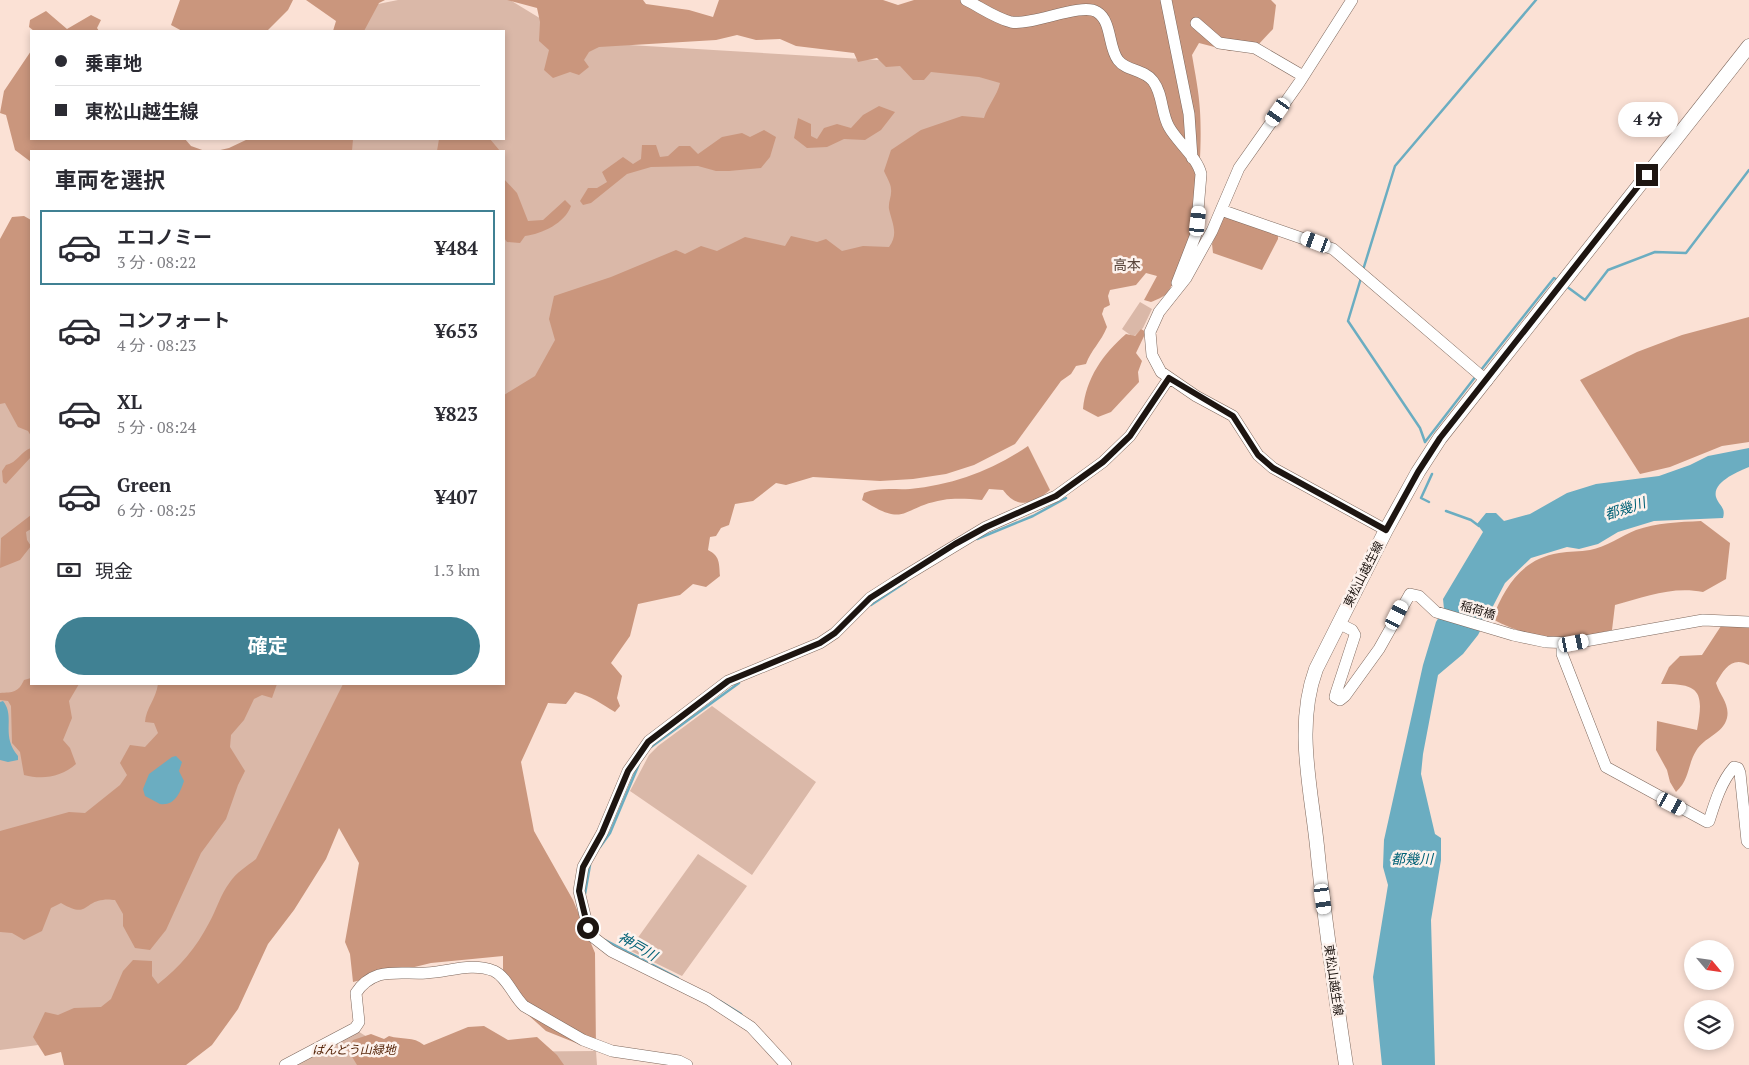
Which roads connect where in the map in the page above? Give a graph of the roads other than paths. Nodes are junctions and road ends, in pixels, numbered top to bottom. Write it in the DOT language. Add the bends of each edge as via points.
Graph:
graph roads {
  1 [pos="966,0"];
  2 [pos="1166,0"];
  3 [pos="1352,0"];
  4 [pos="1196,24"];
  5 [pos="1749,46"];
  6 [pos="1303,76"];
  7 [pos="1192,158"];
  8 [pos="1221,210"];
  9 [pos="1176,290"];
  10 [pos="1169,378"];
  11 [pos="1487,381"];
  12 [pos="1386,530"];
  13 [pos="1749,622"];
  14 [pos="1338,623"];
  15 [pos="1562,643"];
  16 [pos="1749,843"];
  17 [pos="285,1065"];
  18 [pos="687,1065"];
  19 [pos="786,1065"];
  20 [pos="1346,1065"];
  1 -- 7 [label="street" via="1011,22 1026,22 1085,9 1096,11 1104,20 1118,60 1142,72 1158,89 1168,126"];
  2 -- 7 [label="street" via="1188,114"];
  3 -- 6 [label="street"];
  4 -- 6 [label="street" via="1219,43 1261,50"];
  5 -- 11 [label="main road, 東松山越生線"];
  6 -- 8 [label="street" via="1239,168"];
  7 -- 9 [label="street" via="1201,174 1196,234"];
  8 -- 9 [label="street" via="1203,249"];
  8 -- 11 [label="street" via="1334,249"];
  9 -- 10 [label="street" via="1160,312 1149,339 1156,364"];
  10 -- 12 [label="street" via="1233,416 1258,455 1273,468"];
  10 -- 19 [label="street" via="1130,436 1103,462 1056,496 986,527 895,582 870,598 835,633 820,643 728,681 648,742 628,771 602,833 583,867 579,891 588,928 593,937 611,951 708,999 751,1027"];
  11 -- 12 [label="main road, 東松山越生線" via="1436,445"];
  12 -- 14 [label="main road, 東松山越生線"];
  13 -- 15 [label="street, 稲荷橋" via="1703,620"];
  14 -- 15 [label="street, 稲荷橋" via="1355,635 1335,697 1340,700 1380,649 1409,595 1416,594 1436,612 1513,635"];
  14 -- 20 [label="main road, 東松山越生線" via="1310,685 1305,724 1318,862"];
  15 -- 16 [label="street" via="1562,654 1606,767 1706,822 1710,821 1722,786 1732,769 1738,768"];
  17 -- 18 [label="street" via="356,1028 359,1022 356,994 368,981 386,974 427,973 462,967 487,969 502,977 524,1006 583,1040 612,1051"];
}
